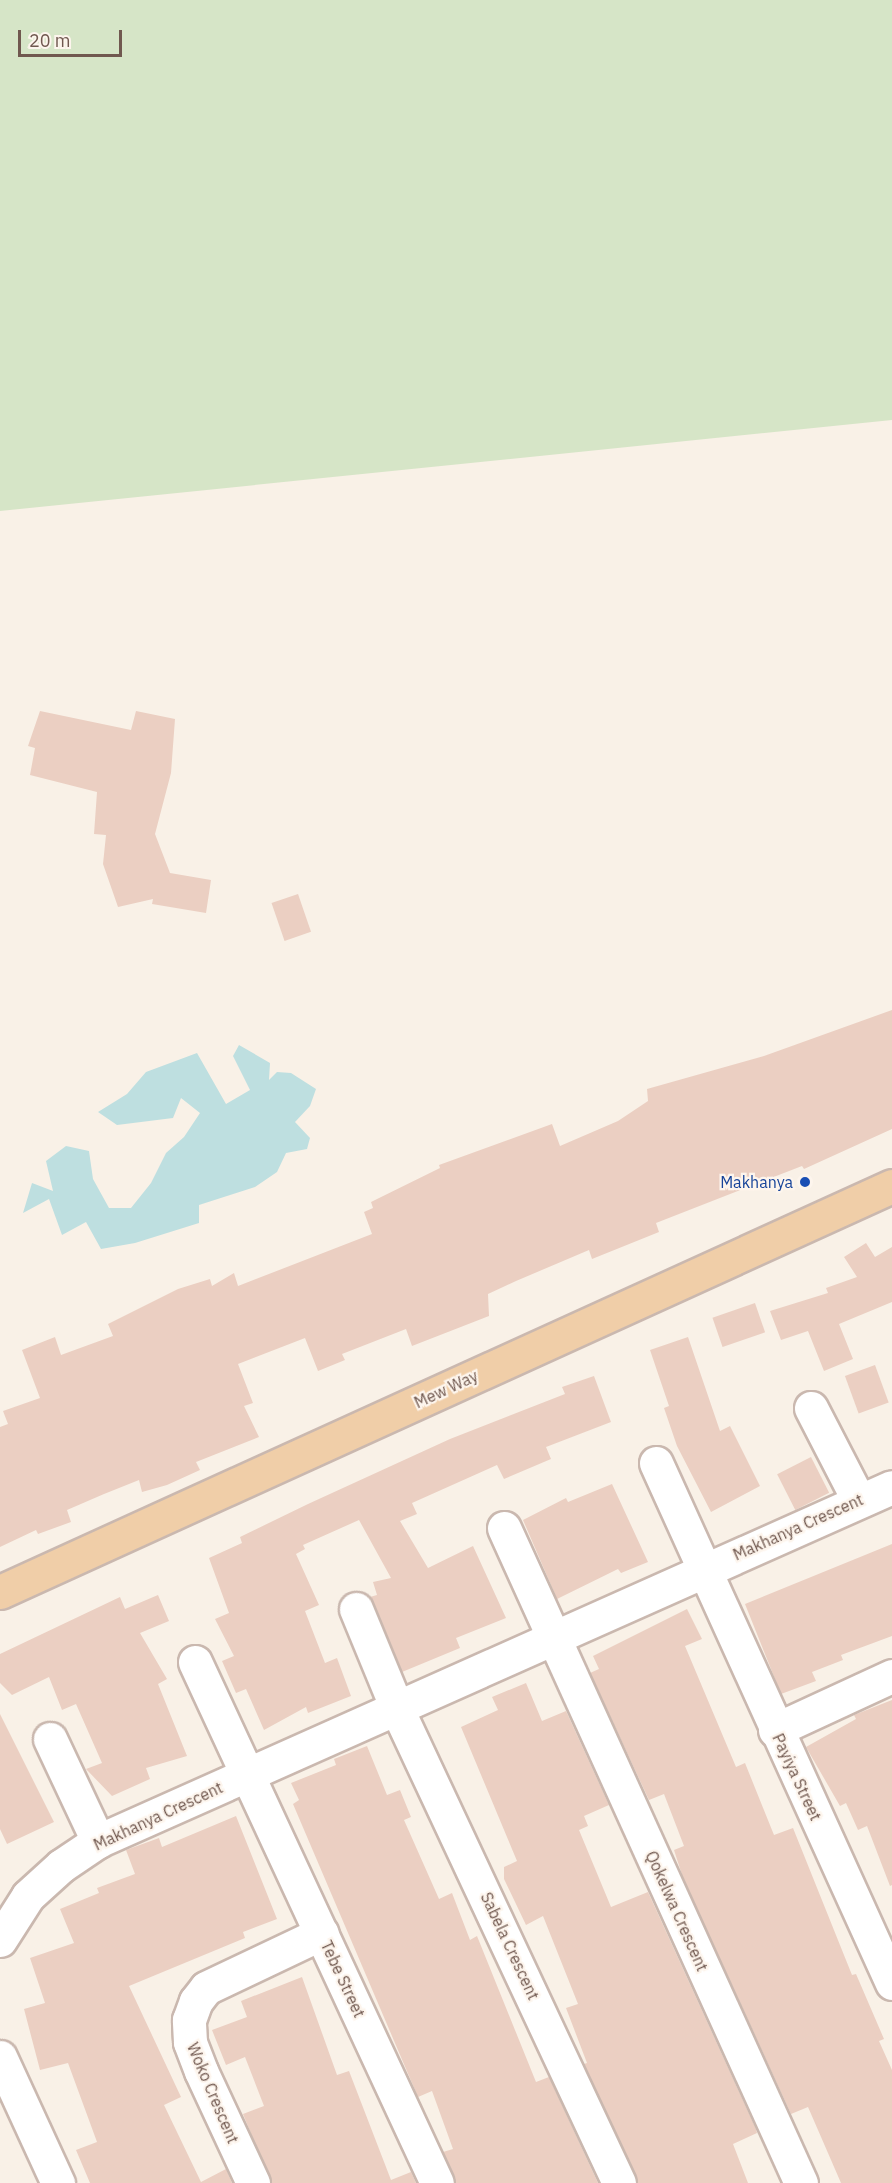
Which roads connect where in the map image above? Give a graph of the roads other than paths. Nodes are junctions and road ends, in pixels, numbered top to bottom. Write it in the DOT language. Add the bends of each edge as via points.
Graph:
graph roads {
  1 [pos="892,1186"];
  2 [pos="811,1407"];
  3 [pos="656,1463"];
  4 [pos="892,1487"];
  5 [pos="858,1499"];
  6 [pos="504,1528"];
  7 [pos="704,1569"];
  8 [pos="0,1592"];
  9 [pos="356,1609"];
  10 [pos="554,1639"];
  11 [pos="195,1662"];
  12 [pos="892,1676"];
  13 [pos="398,1710"];
  14 [pos="775,1730"];
  15 [pos="50,1739"];
  16 [pos="247,1775"];
  17 [pos="98,1841"];
  18 [pos="322,1933"];
  19 [pos="0,1940"];
  20 [pos="892,1983"];
  21 [pos="0,2057"];
  22 [pos="58,2183"];
  23 [pos="253,2183"];
  24 [pos="437,2183"];
  25 [pos="620,2183"];
  26 [pos="801,2183"];
  1 -- 8 [label="main road, Mew Way"];
  2 -- 5 [label="street"];
  3 -- 7 [label="street"];
  4 -- 5 [label="street, Makhanya Crescent"];
  5 -- 7 [label="street, Makhanya Crescent"];
  6 -- 10 [label="street"];
  7 -- 10 [label="street, Makhanya Crescent"];
  7 -- 14 [label="street, Payiya Street"];
  9 -- 13 [label="street"];
  10 -- 13 [label="street, Makhanya Crescent"];
  10 -- 26 [label="street, Qokelwa Crescent"];
  11 -- 16 [label="street"];
  12 -- 14 [label="street"];
  13 -- 16 [label="street, Makhanya Crescent"];
  13 -- 25 [label="street, Sabela Crescent"];
  14 -- 20 [label="street, Payiya Street"];
  15 -- 17 [label="street"];
  16 -- 17 [label="street, Makhanya Crescent"];
  16 -- 18 [label="street, Tebe Street"];
  17 -- 19 [label="street, Makhanya Crescent" via="61,1866 28,1896"];
  18 -- 23 [label="street, Woko Crescent" via="206,1988 189,2020 190,2042 201,2071"];
  18 -- 24 [label="street, Tebe Street"];
  21 -- 22 [label="street"];
}
